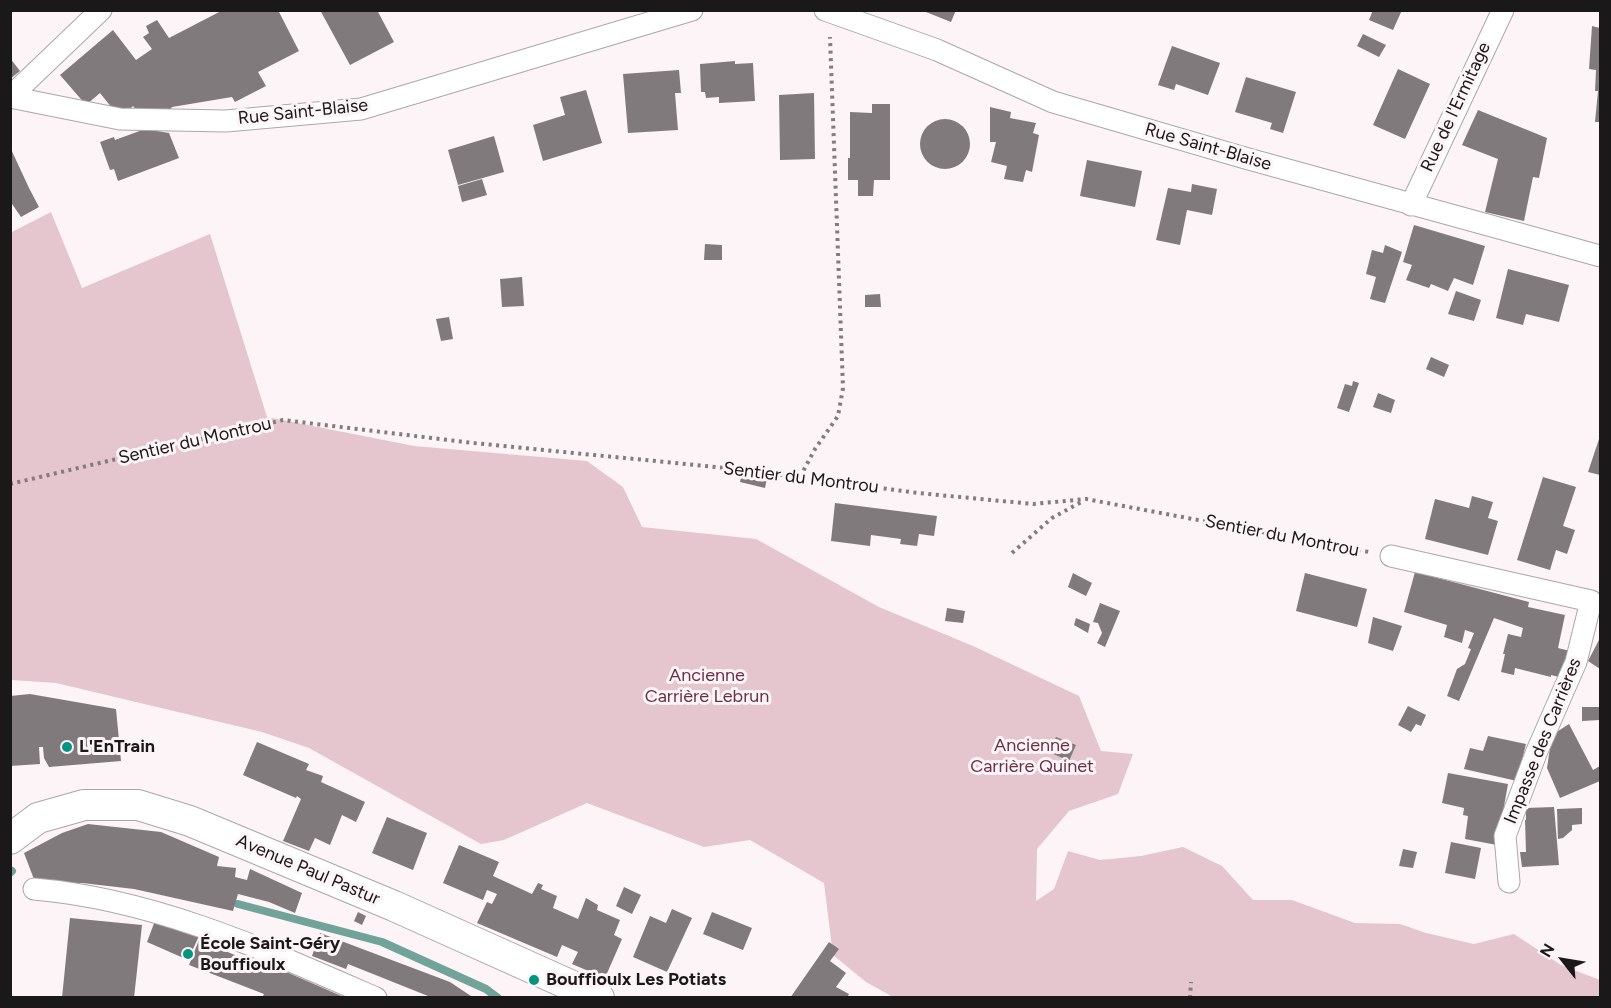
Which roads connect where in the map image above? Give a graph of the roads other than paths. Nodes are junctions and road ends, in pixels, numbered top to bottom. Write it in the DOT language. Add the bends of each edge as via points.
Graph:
graph roads {
  1 [pos="102,10"];
  2 [pos="692,10"];
  3 [pos="1503,10"];
  4 [pos="827,11"];
  5 [pos="10,97"];
  6 [pos="1411,205"];
  7 [pos="1600,256"];
  8 [pos="1391,556"];
  9 [pos="1596,598"];
  10 [pos="10,839"];
  11 [pos="1509,882"];
  12 [pos="34,890"];
  13 [pos="375,998"];
  14 [pos="599,998"];
  1 -- 5 [label="street"];
  2 -- 5 [label="street, Rue Saint-Blaise" via="361,109 226,121 120,119"];
  3 -- 6 [label="street, Rue de l'Ermitage"];
  4 -- 6 [label="street, Rue Saint-Blaise" via="936,50 1053,102"];
  6 -- 7 [label="street, Rue Saint-Blaise"];
  8 -- 9 [label="street"];
  9 -- 11 [label="street, Impasse des Carrières" via="1576,662 1504,836"];
  10 -- 14 [label="main road, Avenue Paul Pastur" via="38,818 84,805 138,805 190,821 362,893"];
  12 -- 13 [label="street" via="99,898 198,924"];
}
